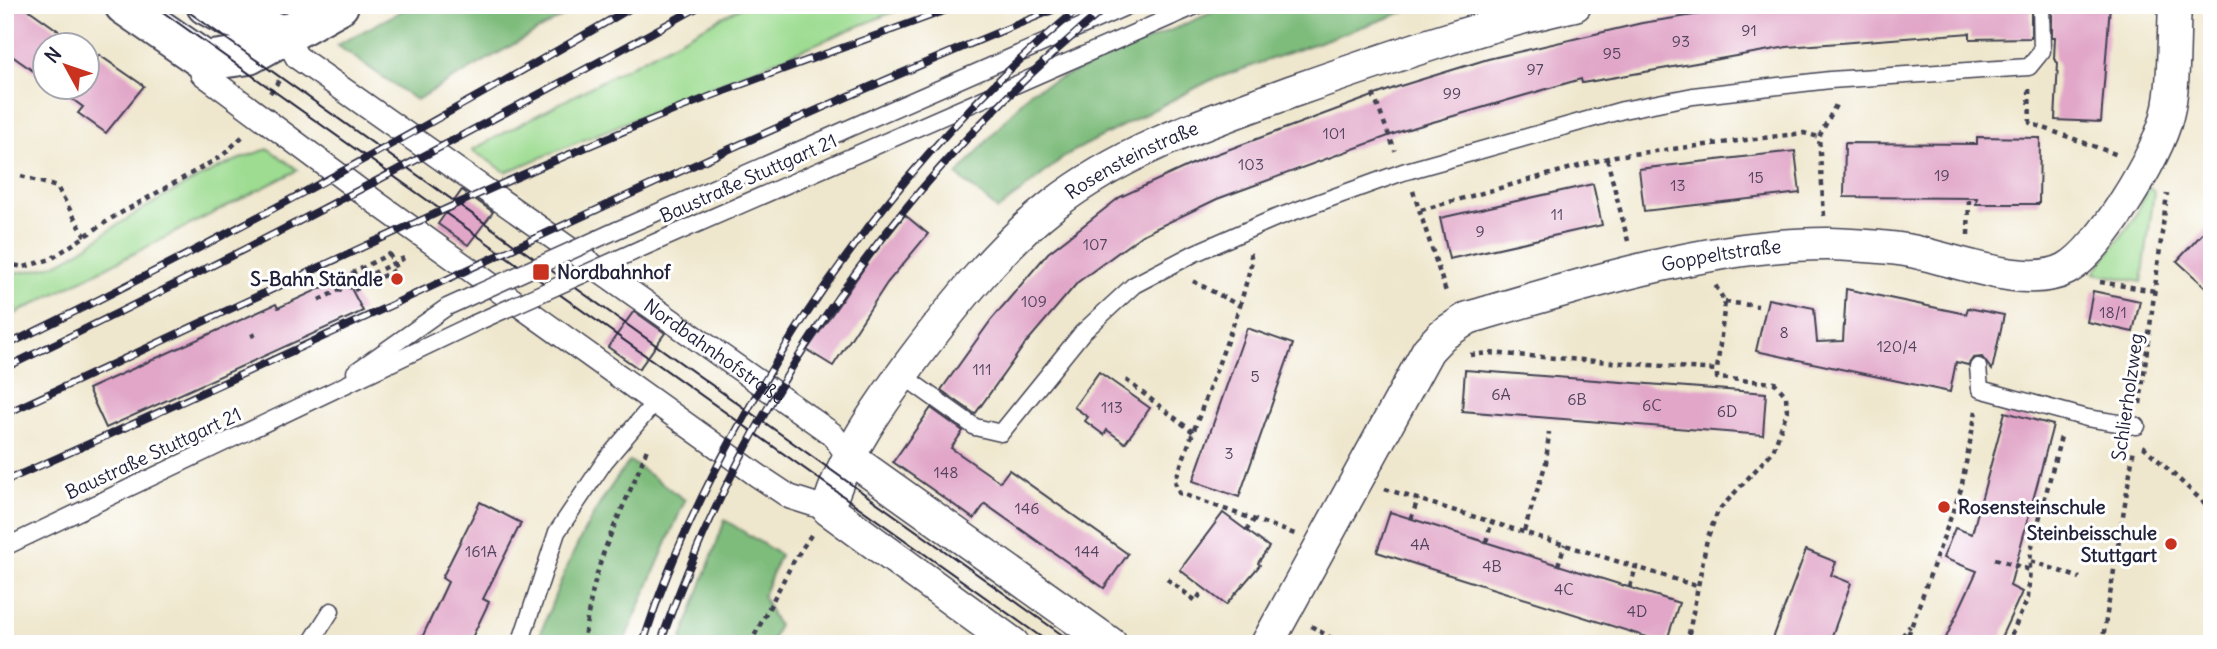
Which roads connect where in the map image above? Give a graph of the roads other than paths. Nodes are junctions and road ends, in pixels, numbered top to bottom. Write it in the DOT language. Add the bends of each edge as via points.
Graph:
graph roads {
  1 [pos="124,5"];
  2 [pos="206,5"];
  3 [pos="339,5"];
  4 [pos="1130,5"];
  5 [pos="1198,5"];
  6 [pos="1575,5"];
  7 [pos="2041,5"];
  8 [pos="2175,5"];
  9 [pos="291,46"];
  10 [pos="204,67"];
  11 [pos="1978,367"];
  12 [pos="902,375"];
  13 [pos="318,398"];
  14 [pos="663,408"];
  15 [pos="2136,433"];
  16 [pos="850,458"];
  17 [pos="828,509"];
  18 [pos="5,547"];
  19 [pos="331,611"];
  20 [pos="310,644"];
  21 [pos="520,644"];
  22 [pos="1013,644"];
  23 [pos="1111,644"];
  24 [pos="1267,644"];
  1 -- 10 [label="street"];
  2 -- 9 [label="street, Nordbahnhofstraße"];
  3 -- 9 [label="street"];
  4 -- 13 [label="lane, Baustraße Stuttgart 21, bridge" via="447,307"];
  5 -- 13 [label="lane, Baustraße Stuttgart 21, bridge" via="642,248"];
  6 -- 12 [label="street, Rosensteinstraße" via="1363,66 1177,134 1109,167 1024,231 936,329"];
  7 -- 12 [label="lane" via="2042,51 2029,67 1849,79 1693,96 1623,110 1422,166 1245,232 1134,285 1082,333 1001,433 975,427"];
  8 -- 24 [label="street, Goppeltstraße" via="2168,116 2135,159 2093,247 2068,268 2029,277 1909,251 1825,244 1706,256 1468,318 1428,350"];
  9 -- 10 [label="street"];
  9 -- 16 [label="street, Nordbahnhofstraße" via="832,434"];
  10 -- 14 [label="street" via="259,115 378,204"];
  11 -- 15 [label="lane" via="1980,389"];
  12 -- 16 [label="street, Rosensteinstraße"];
  13 -- 18 [label="lane, Baustraße Stuttgart 21"];
  14 -- 17 [label="street" via="790,497"];
  14 -- 21 [label="lane" via="605,461 557,532"];
  16 -- 17 [label="street, Rosensteinstraße"];
  16 -- 23 [label="street, Nordbahnhofstraße"];
  17 -- 22 [label="street"];
  19 -- 20 [label="lane"];
}
